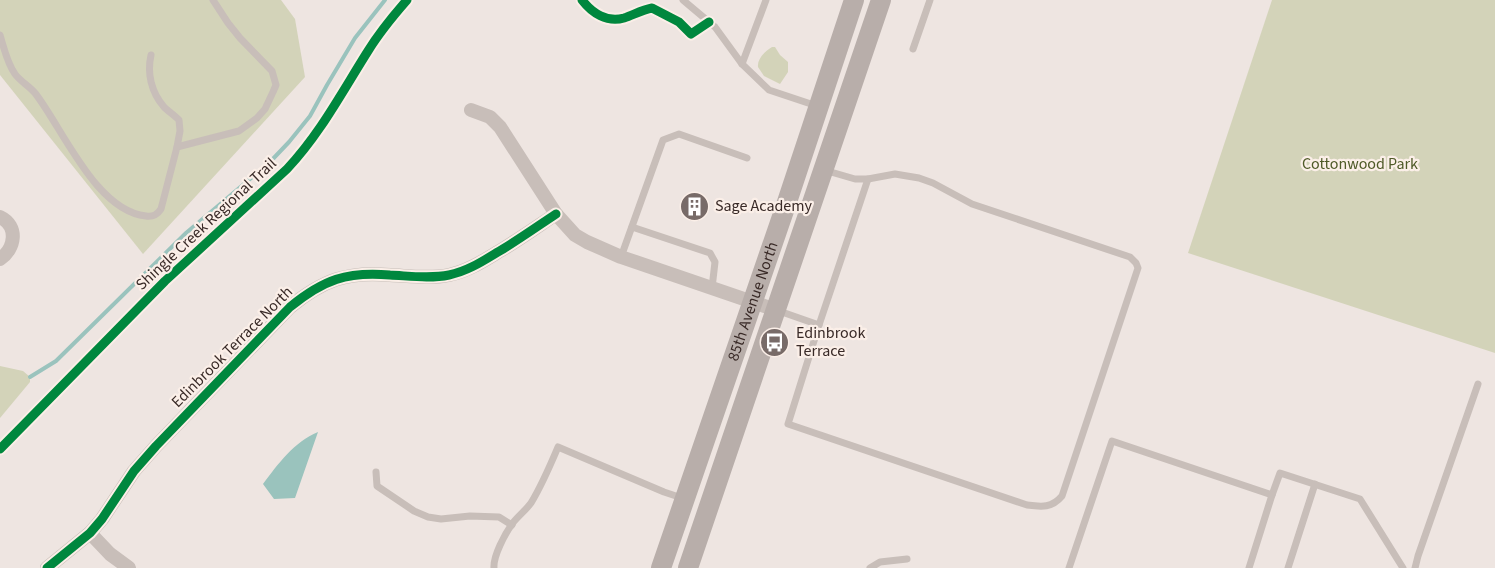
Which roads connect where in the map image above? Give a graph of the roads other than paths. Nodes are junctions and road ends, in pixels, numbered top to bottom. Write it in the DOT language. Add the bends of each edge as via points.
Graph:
graph roads {
  1 [pos="213,0"];
  2 [pos="683,0"];
  3 [pos="766,0"];
  4 [pos="854,0"];
  5 [pos="881,0"];
  6 [pos="930,0"];
  7 [pos="0,35"];
  8 [pos="913,48"];
  9 [pos="151,55"];
  10 [pos="742,64"];
  11 [pos="819,107"];
  12 [pos="471,110"];
  13 [pos="177,147"];
  14 [pos="747,158"];
  15 [pos="824,170"];
  16 [pos="868,179"];
  17 [pos="556,214"];
  18 [pos="0,217"];
  19 [pos="632,227"];
  20 [pos="621,257"];
  21 [pos="0,259"];
  22 [pos="712,288"];
  23 [pos="753,302"];
  24 [pos="776,310"];
  25 [pos="819,325"];
  26 [pos="1478,384"];
  27 [pos="376,472"];
  28 [pos="1315,484"];
  29 [pos="1272,495"];
  30 [pos="685,499"];
  31 [pos="512,525"];
  32 [pos="90,533"];
  33 [pos="907,559"];
  34 [pos="47,568"];
  35 [pos="129,568"];
  36 [pos="494,568"];
  37 [pos="661,568"];
  38 [pos="688,568"];
  39 [pos="870,568"];
  40 [pos="1069,568"];
  41 [pos="1249,568"];
  42 [pos="1287,568"];
  43 [pos="1403,568"];
  44 [pos="1415,568"];
  1 -- 13 [label="lane" via="240,38 272,70 276,85 265,109 239,131"];
  2 -- 10 [label="lane" via="715,27"];
  3 -- 10 [label="lane"];
  4 -- 11 [label="main road, 85th Avenue North"];
  5 -- 15 [label="main road, 85th Avenue North"];
  6 -- 8 [label="lane"];
  7 -- 13 [label="lane" via="15,74 33,91 96,184 118,206 138,215 158,214"];
  9 -- 13 [label="lane" via="151,84 162,105 179,120"];
  10 -- 11 [label="lane" via="769,90"];
  11 -- 23 [label="main road, 85th Avenue North"];
  12 -- 17 [label="street" via="489,117 500,127"];
  14 -- 19 [label="lane" via="679,134 663,140"];
  15 -- 16 [label="lane"];
  15 -- 24 [label="main road, 85th Avenue North"];
  16 -- 25 [label="lane"];
  16 -- 25 [label="lane" via="896,174 919,178 972,204 1136,262 1138,268 1062,496 1055,504 1027,505 788,424"];
  17 -- 20 [label="street" via="575,236"];
  17 -- 32 [label="street, Edinbrook Terrace North" via="469,269 430,278 364,274 342,277 304,296 156,446"];
  18 -- 21 [label="street" via="12,230 13,243"];
  19 -- 20 [label="lane"];
  19 -- 22 [label="lane" via="710,253 715,262"];
  20 -- 22 [label="street"];
  22 -- 23 [label="street"];
  23 -- 24 [label="street"];
  23 -- 30 [label="main road, 85th Avenue North"];
  24 -- 25 [label="lane"];
  24 -- 38 [label="main road, 85th Avenue North"];
  26 -- 44 [label="lane"];
  27 -- 31 [label="lane" via="377,486 428,517 499,517"];
  28 -- 29 [label="lane" via="1280,473"];
  28 -- 42 [label="lane"];
  28 -- 43 [label="lane" via="1360,499"];
  29 -- 40 [label="lane" via="1112,441"];
  29 -- 41 [label="lane"];
  30 -- 31 [label="lane" via="558,447 530,504"];
  30 -- 37 [label="main road, 85th Avenue North"];
  31 -- 36 [label="lane" via="497,552"];
  32 -- 34 [label="street, Edinbrook Terrace North"];
  32 -- 35 [label="street"];
  33 -- 39 [label="lane" via="880,562"];
}
